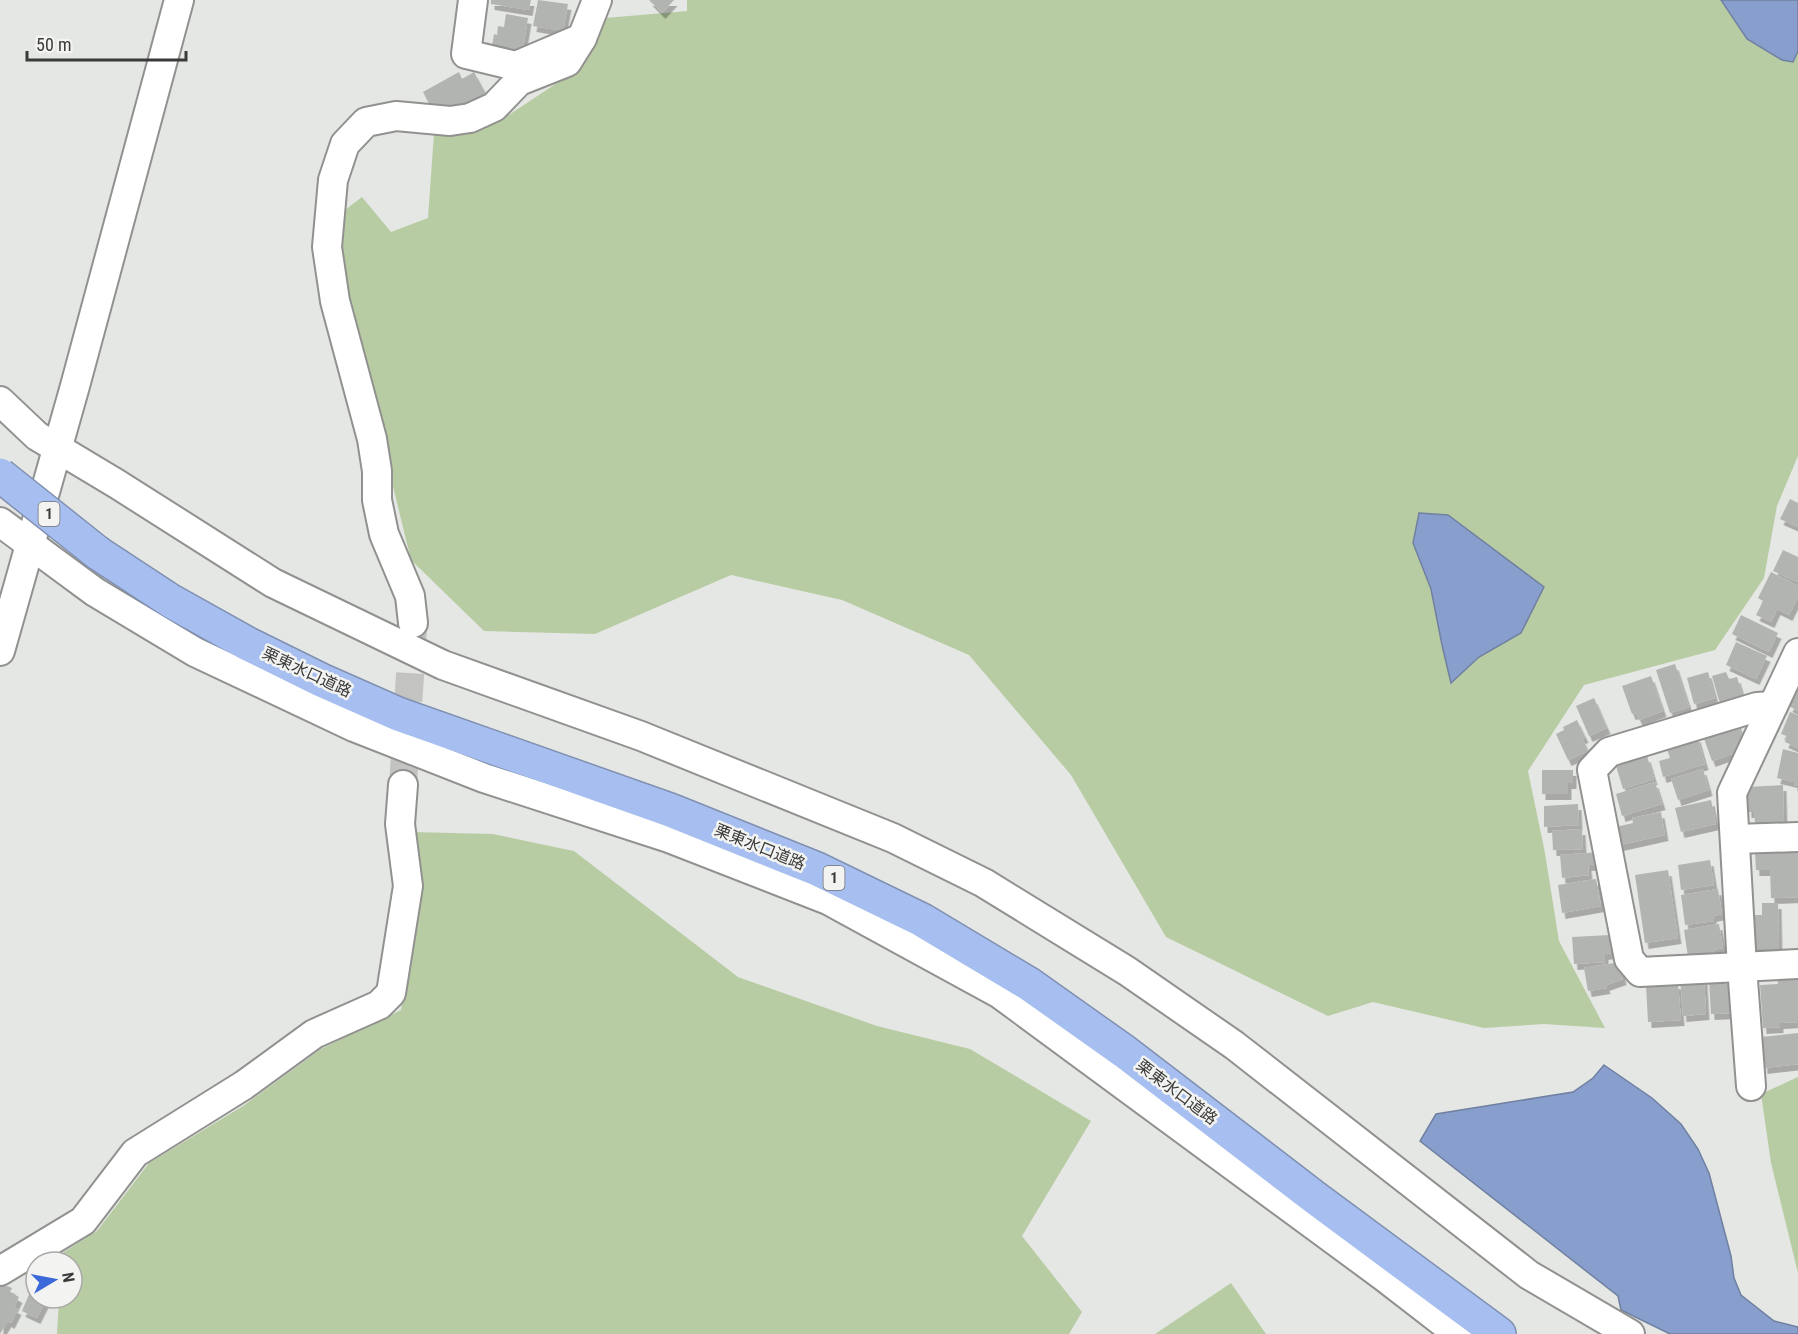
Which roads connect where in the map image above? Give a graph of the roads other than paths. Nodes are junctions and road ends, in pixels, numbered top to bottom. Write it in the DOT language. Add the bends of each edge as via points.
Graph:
graph roads {
  1 [pos="179,0"];
  2 [pos="473,0"];
  3 [pos="597,0"];
  4 [pos="582,38"];
  5 [pos="0,401"];
  6 [pos="58,450"];
  7 [pos="0,475"];
  8 [pos="0,522"];
  9 [pos="31,543"];
  10 [pos="413,623"];
  11 [pos="0,651"];
  12 [pos="1798,654"];
  13 [pos="1773,706"];
  14 [pos="403,785"];
  15 [pos="1798,837"];
  16 [pos="1735,839"];
  17 [pos="1798,964"];
  18 [pos="1742,967"];
  19 [pos="1751,1086"];
  20 [pos="0,1271"];
  21 [pos="1458,1334"];
  22 [pos="1499,1334"];
  23 [pos="1630,1334"];
  1 -- 6 [label="street"];
  2 -- 4 [label="street" via="466,54 516,66"];
  3 -- 4 [label="street"];
  4 -- 10 [label="street" via="567,62 519,81 494,107 470,118 450,121 396,116 366,122 345,144 333,180 327,247 335,301 372,440 384,534 410,596"];
  5 -- 6 [label="street"];
  6 -- 9 [label="street"];
  6 -- 23 [label="street" via="273,583 443,665 641,736 893,838 984,883 1127,971 1234,1045 1529,1275"];
  7 -- 22 [label="highway, 栗東水口道路 / 1, bridge" via="98,553 171,601 321,680 398,714 670,810 817,869 922,920 1029,984 1125,1052"];
  8 -- 9 [label="street"];
  9 -- 11 [label="street"];
  9 -- 21 [label="street" via="95,592 195,652 354,727 483,778 669,838 828,900 1000,994"];
  12 -- 13 [label="street"];
  13 -- 16 [label="street" via="1732,793"];
  13 -- 18 [label="street" via="1756,707 1609,752 1592,770 1629,959 1640,972"];
  14 -- 20 [label="street" via="400,824 408,886 390,993 378,1005 314,1034 244,1085 135,1154 83,1221"];
  15 -- 16 [label="street"];
  16 -- 18 [label="street"];
  17 -- 18 [label="street"];
  18 -- 19 [label="street"];
}
